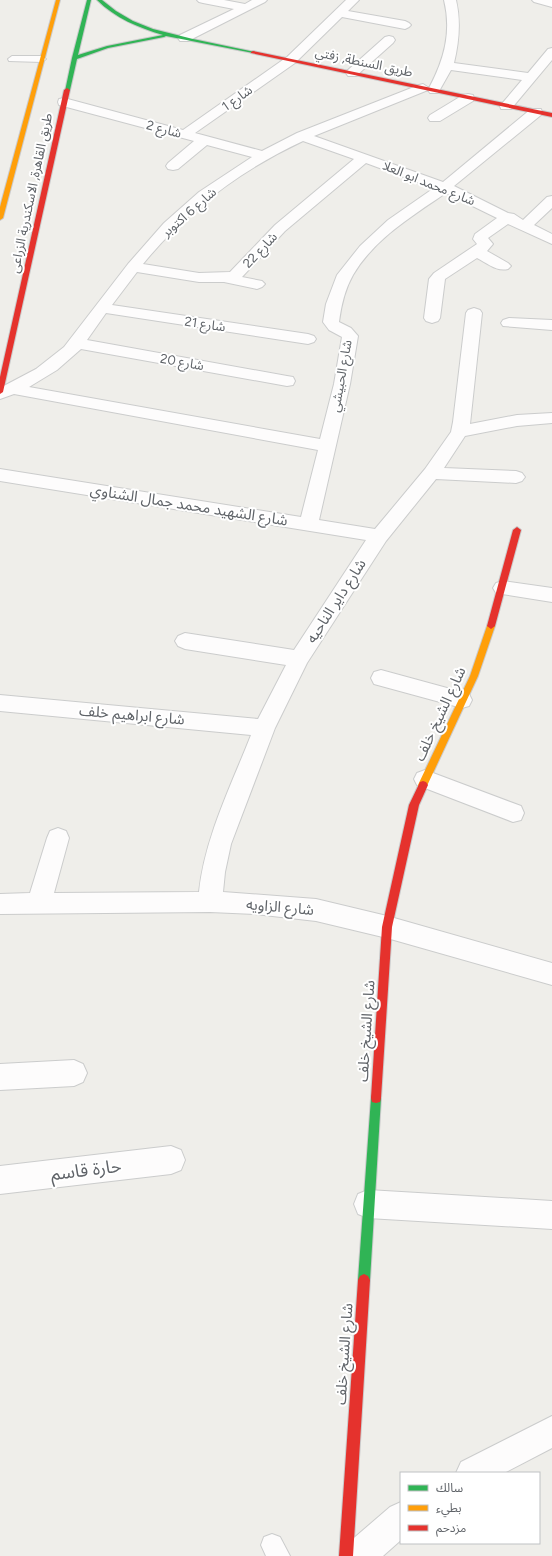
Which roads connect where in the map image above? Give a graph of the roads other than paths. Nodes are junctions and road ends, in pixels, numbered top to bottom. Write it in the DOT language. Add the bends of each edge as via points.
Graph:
graph roads {
  1 [pos="58,0"];
  2 [pos="89,0"];
  3 [pos="99,0"];
  4 [pos="203,0"];
  5 [pos="261,0"];
  6 [pos="353,0"];
  7 [pos="450,0"];
  8 [pos="538,0"];
  9 [pos="552,4"];
  10 [pos="245,7"];
  11 [pos="340,13"];
  12 [pos="405,25"];
  13 [pos="170,35"];
  14 [pos="184,38"];
  15 [pos="389,40"];
  16 [pos="552,52"];
  17 [pos="70,58"];
  18 [pos="12,59"];
  19 [pos="46,59"];
  20 [pos="290,60"];
  21 [pos="446,66"];
  22 [pos="352,73"];
  23 [pos="530,77"];
  24 [pos="428,89"];
  25 [pos="468,98"];
  26 [pos="64,102"];
  27 [pos="506,106"];
  28 [pos="536,112"];
  29 [pos="552,115"];
  30 [pos="435,118"];
  31 [pos="184,135"];
  32 [pos="302,136"];
  33 [pos="204,140"];
  34 [pos="264,156"];
  35 [pos="364,158"];
  36 [pos="173,166"];
  37 [pos="445,187"];
  38 [pos="552,200"];
  39 [pos="509,217"];
  40 [pos="0,218"];
  41 [pos="525,226"];
  42 [pos="552,240"];
  43 [pos="477,252"];
  44 [pos="503,266"];
  45 [pos="133,267"];
  46 [pos="226,278"];
  47 [pos="257,284"];
  48 [pos="102,308"];
  49 [pos="474,313"];
  50 [pos="432,318"];
  51 [pos="509,323"];
  52 [pos="552,325"];
  53 [pos="308,339"];
  54 [pos="77,343"];
  55 [pos="287,381"];
  56 [pos="4,392"];
  57 [pos="552,418"];
  58 [pos="459,432"];
  59 [pos="328,446"];
  60 [pos="432,473"];
  61 [pos="0,475"];
  62 [pos="516,477"];
  63 [pos="309,524"];
  64 [pos="517,530"];
  65 [pos="378,536"];
  66 [pos="503,588"];
  67 [pos="552,595"];
  68 [pos="185,641"];
  69 [pos="299,659"];
  70 [pos="381,678"];
  71 [pos="462,700"];
  72 [pos="0,703"];
  73 [pos="264,728"];
  74 [pos="425,779"];
  75 [pos="513,813"];
  76 [pos="58,838"];
  77 [pos="210,902"];
  78 [pos="39,903"];
  79 [pos="0,904"];
  80 [pos="387,927"];
  81 [pos="552,974"];
  82 [pos="74,1073"];
  83 [pos="0,1077"];
  84 [pos="171,1160"];
  85 [pos="0,1180"];
  86 [pos="368,1204"];
  87 [pos="552,1216"];
  88 [pos="552,1431"];
  89 [pos="474,1472"];
  90 [pos="400,1519"];
  91 [pos="346,1556"];
  92 [pos="359,1556"];
  1 -- 19 [label="main road, طريق القاهرة, الاسكندرية الزراعى"];
  2 -- 17 [label="main road, طريق القاهرة, الاسكندرية الزراعى"];
  3 -- 13 [label="main road, طريق السنطة, زفتي" via="116,15"];
  4 -- 10 [label="street"];
  5 -- 10 [label="street"];
  6 -- 11 [label="street, شارع 1"];
  7 -- 21 [label="street" via="453,39"];
  8 -- 9 [label="street"];
  10 -- 14 [label="street"];
  11 -- 12 [label="street"];
  11 -- 20 [label="street, شارع 1"];
  13 -- 14 [label="main road, طريق السنطة, زفتي"];
  13 -- 17 [label="main road, طريق السنطة, زفتي" via="118,44"];
  14 -- 20 [label="main road, طريق السنطة, زفتي"];
  15 -- 22 [label="street"];
  16 -- 23 [label="street"];
  17 -- 26 [label="main road, طريق القاهرة, الاسكندرية الزراعى"];
  18 -- 19 [label="lane"];
  19 -- 40 [label="main road, طريق القاهرة, الاسكندرية الزراعى"];
  20 -- 22 [label="main road, طريق السنطة, زفتي"];
  20 -- 31 [label="street, شارع 1"];
  21 -- 23 [label="street"];
  21 -- 24 [label="street"];
  22 -- 24 [label="main road, طريق السنطة, زفتي"];
  23 -- 27 [label="street"];
  24 -- 25 [label="main road, طريق السنطة, زفتي"];
  24 -- 32 [label="street, شارع 6 اكتوبر"];
  25 -- 27 [label="main road, طريق السنطة, زفتي"];
  25 -- 30 [label="street"];
  26 -- 31 [label="street, شارع 2"];
  26 -- 56 [label="main road, طريق القاهرة, الاسكندرية الزراعى"];
  27 -- 28 [label="main road, طريق السنطة, زفتي"];
  28 -- 29 [label="main road, طريق السنطة, زفتي"];
  28 -- 37 [label="street"];
  31 -- 33 [label="street, شارع 2"];
  32 -- 34 [label="street, شارع 6 اكتوبر"];
  32 -- 35 [label="street, شارع محمد ابو العلا"];
  33 -- 34 [label="street, شارع 2"];
  33 -- 36 [label="street"];
  34 -- 45 [label="street, شارع 6 اكتوبر" via="197,202 169,226"];
  35 -- 37 [label="street, شارع محمد ابو العلا"];
  35 -- 46 [label="street, شارع 22" via="280,228 242,269"];
  37 -- 39 [label="street, شارع محمد ابو العلا"];
  37 -- 59 [label="street, شارع الحبيشي" via="394,223 365,249 345,274 334,304 331,322 350,336"];
  38 -- 41 [label="street"];
  39 -- 41 [label="street, شارع محمد ابو العلا"];
  39 -- 43 [label="street" via="480,237 486,245"];
  41 -- 42 [label="street, شارع محمد ابو العلا"];
  43 -- 44 [label="street"];
  43 -- 50 [label="street" via="439,276"];
  45 -- 46 [label="street, شارع 22" via="207,278"];
  45 -- 48 [label="street, شارع 6 اكتوبر"];
  46 -- 47 [label="street"];
  48 -- 53 [label="street, شارع 21"];
  48 -- 54 [label="street, شارع 6 اكتوبر"];
  49 -- 58 [label="street, شارع داير الناحيه"];
  51 -- 52 [label="street"];
  54 -- 55 [label="street, شارع 20"];
  54 -- 56 [label="street, شارع 6 اكتوبر" via="56,363"];
  56 -- 59 [label="street"];
  57 -- 58 [label="street" via="487,424"];
  58 -- 60 [label="street, شارع داير الناحيه"];
  59 -- 63 [label="street, شارع الحبيشي"];
  60 -- 62 [label="street"];
  60 -- 65 [label="street, شارع داير الناحيه"];
  61 -- 63 [label="street, شارع الشهيد محمد جمال الشناوي"];
  63 -- 65 [label="street, شارع الشهيد محمد جمال الشناوي"];
  64 -- 66 [label="main road, شارع الشيخ خلف"];
  65 -- 69 [label="street, شارع داير الناحيه"];
  66 -- 67 [label="street"];
  66 -- 71 [label="main road, شارع الشيخ خلف" via="485,646"];
  68 -- 69 [label="street"];
  69 -- 73 [label="street, شارع داير الناحيه"];
  70 -- 71 [label="street"];
  71 -- 74 [label="main road, شارع الشيخ خلف"];
  72 -- 73 [label="street, شارع ابراهيم خلف"];
  73 -- 77 [label="street, شارع داير الناحيه" via="220,844 213,872"];
  74 -- 75 [label="street"];
  74 -- 80 [label="main road, شارع الشيخ خلف" via="414,805"];
  76 -- 78 [label="street"];
  77 -- 78 [label="street, شارع الزاويه"];
  77 -- 80 [label="street, شارع الزاويه" via="316,910"];
  78 -- 79 [label="street, شارع الزاويه"];
  80 -- 81 [label="street, شارع الزاويه"];
  80 -- 86 [label="main road, شارع الشيخ خلف"];
  82 -- 83 [label="street"];
  84 -- 85 [label="street, حارة قاسم"];
  86 -- 87 [label="street"];
  86 -- 91 [label="main road, شارع الشيخ خلف"];
  88 -- 89 [label="street"];
  90 -- 92 [label="street"];
}
